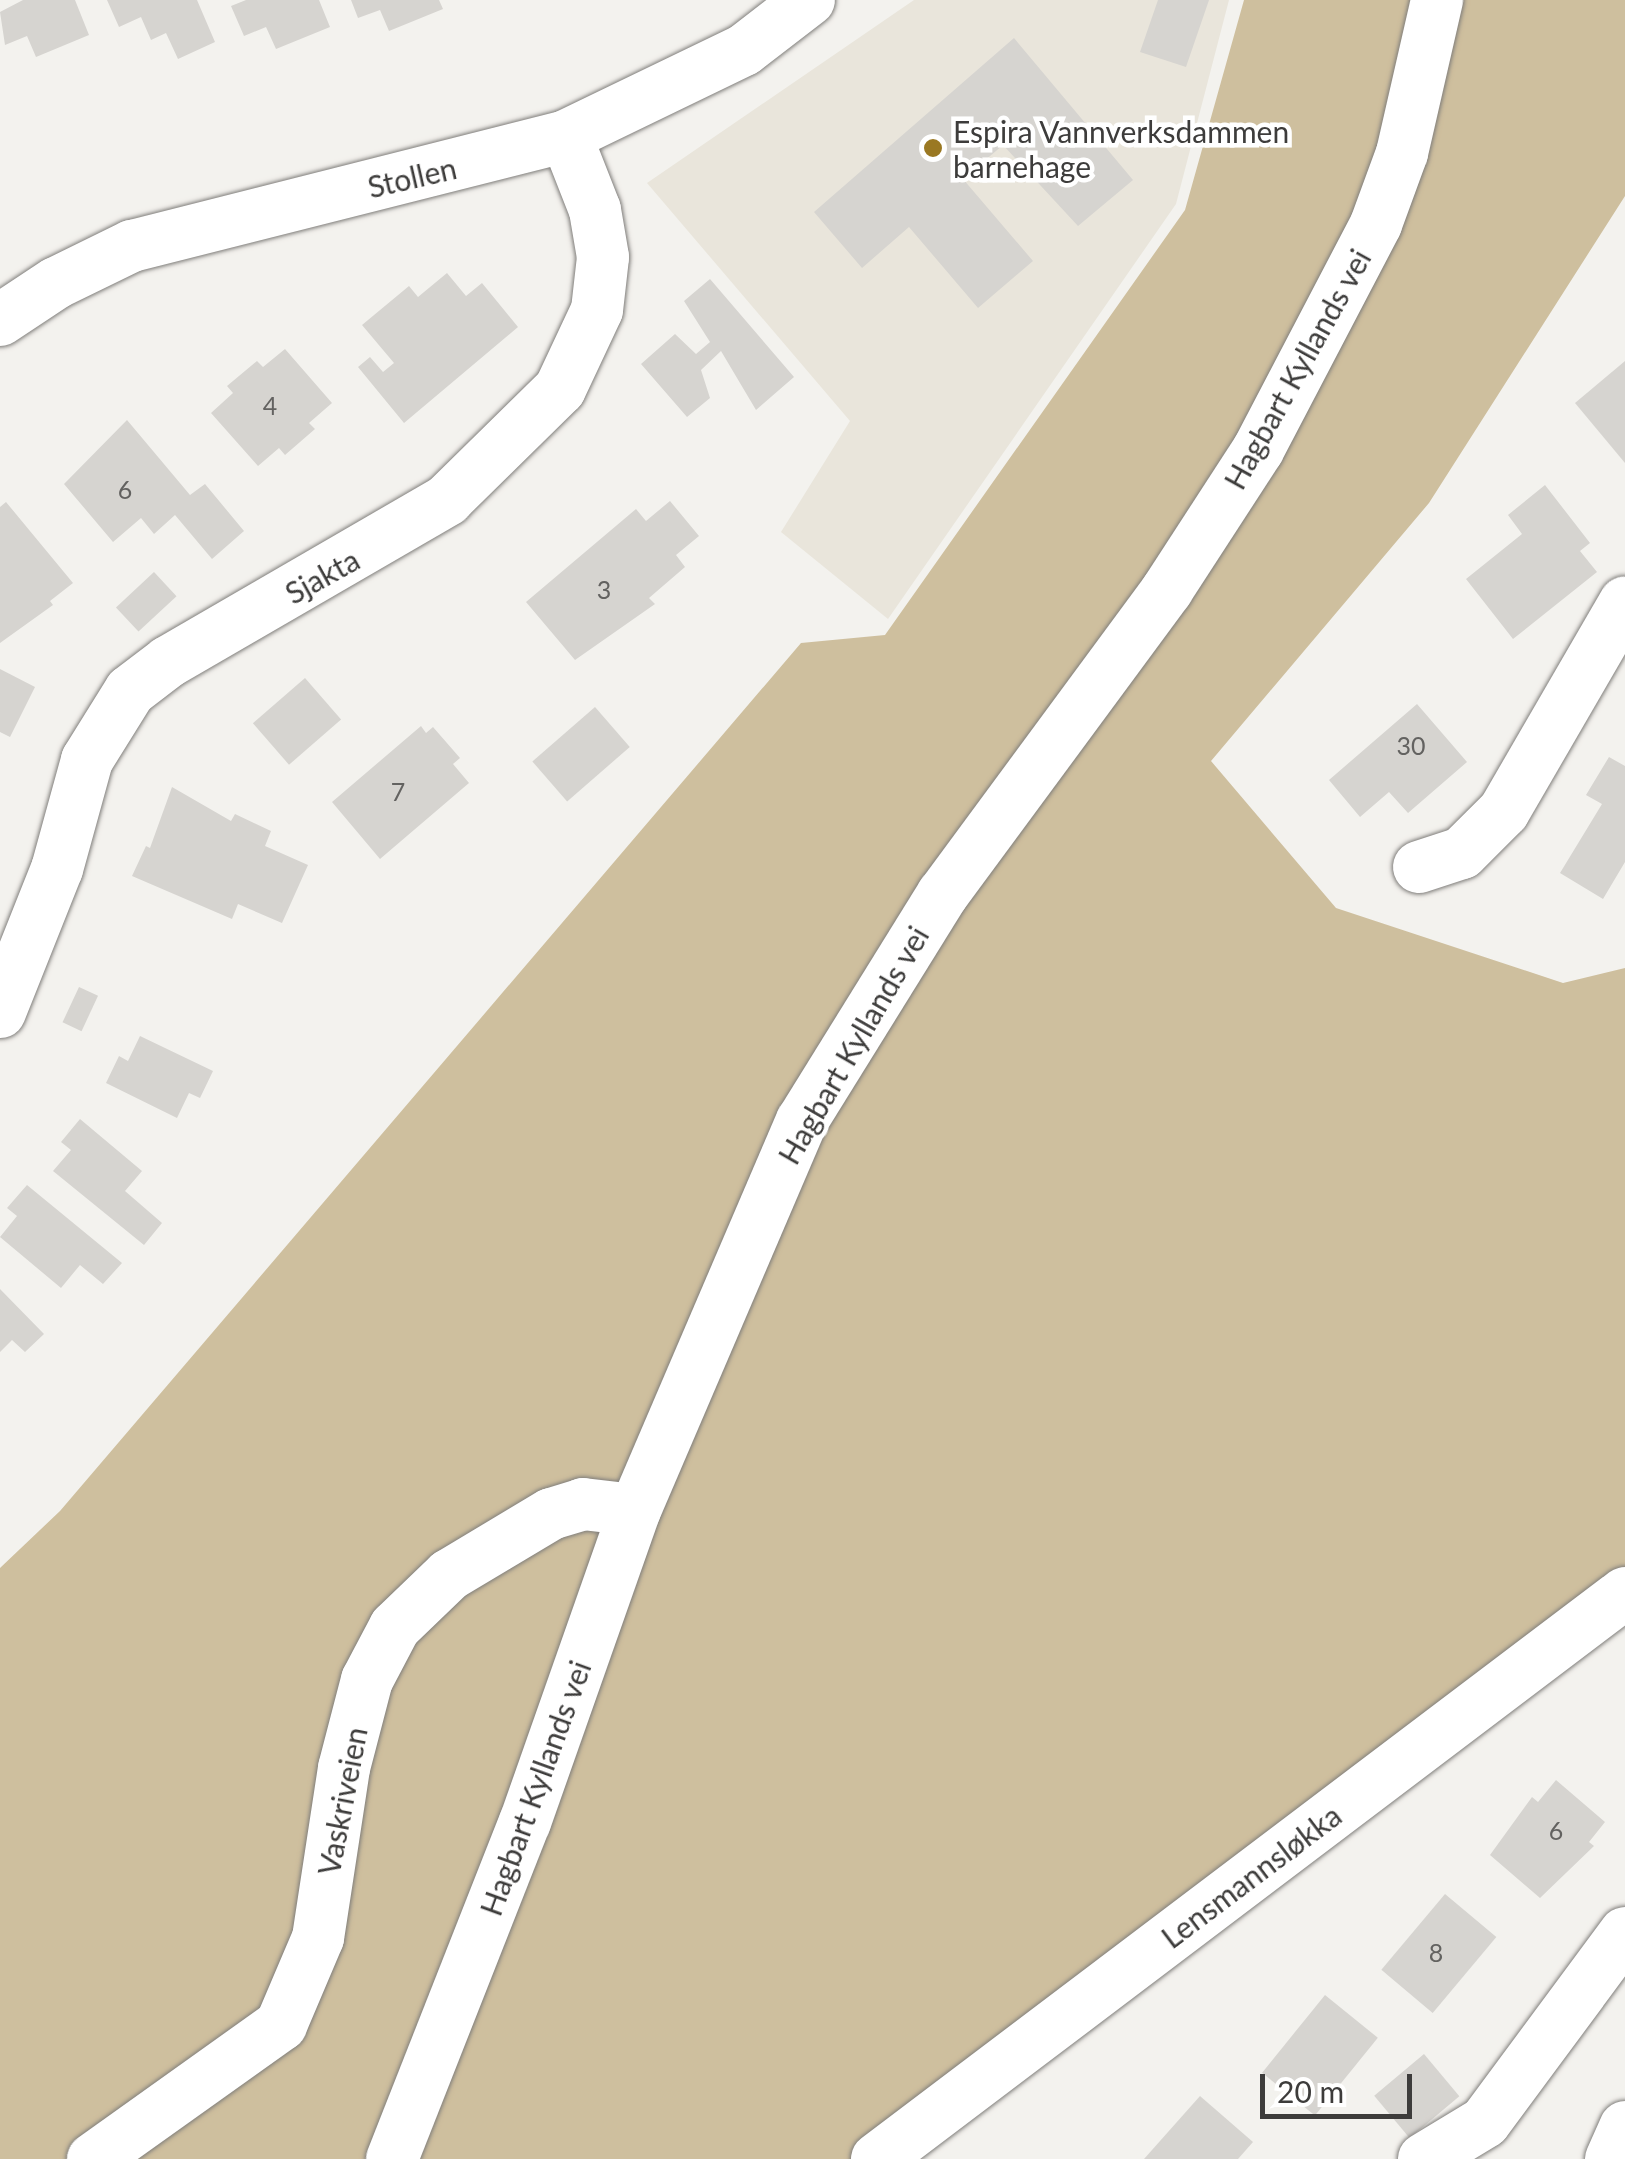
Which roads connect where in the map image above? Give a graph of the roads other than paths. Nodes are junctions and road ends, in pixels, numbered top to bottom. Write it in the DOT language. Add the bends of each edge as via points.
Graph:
graph roads {
  1 [pos="809,0"];
  2 [pos="1437,0"];
  3 [pos="566,136"];
  4 [pos="0,320"];
  5 [pos="1625,602"];
  6 [pos="1419,867"];
  7 [pos="0,1012"];
  8 [pos="635,1510"];
  9 [pos="1625,1593"];
  10 [pos="1625,1933"];
  11 [pos="1625,2127"];
  12 [pos="891,2154"];
  13 [pos="94,2159"];
  14 [pos="392,2159"];
  15 [pos="1424,2159"];
  16 [pos="1611,2159"];
  1 -- 3 [label="street, Stollen" via="744,50"];
  2 -- 8 [label="street, Hagbart Kyllands vei" via="1402,153 1324,334 1167,590 943,894 812,1105"];
  3 -- 4 [label="street, Stollen" via="132,246"];
  3 -- 7 [label="street, Sjakta" via="595,210 603,257 597,310 560,389 448,500 168,662 130,691 87,760 50,887"];
  5 -- 6 [label="street" via="1504,811 1462,853"];
  8 -- 13 [label="street, Vaskriveien" via="583,1504 537,1520 450,1575 395,1626 367,1680 344,1768 318,1938 281,2025"];
  8 -- 14 [label="street, Hagbart Kyllands vei" via="524,1822"];
  9 -- 12 [label="street, Lensmannsløkka"];
  10 -- 15 [label="street" via="1485,2122"];
  11 -- 16 [label="street"];
}
